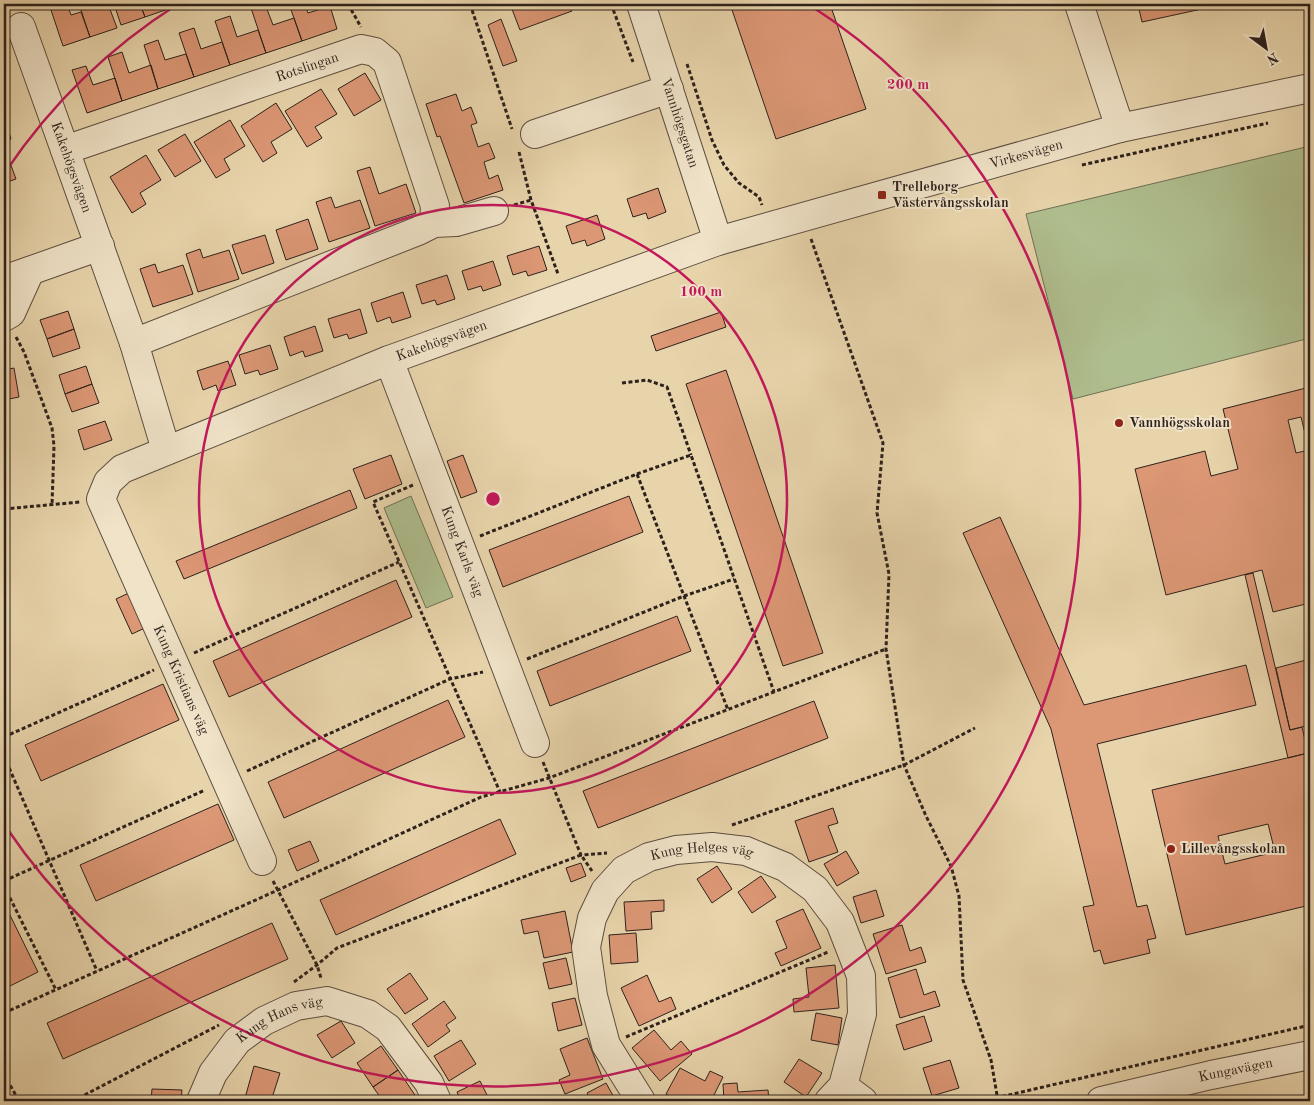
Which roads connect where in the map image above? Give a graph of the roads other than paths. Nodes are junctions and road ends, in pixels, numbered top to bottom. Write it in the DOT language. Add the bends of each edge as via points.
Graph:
graph roads {
  1 [pos="641,4"];
  2 [pos="1079,4"];
  3 [pos="21,27"];
  4 [pos="1310,88"];
  5 [pos="658,93"];
  6 [pos="1120,128"];
  7 [pos="522,138"];
  8 [pos="65,150"];
  9 [pos="494,211"];
  10 [pos="434,223"];
  11 [pos="718,241"];
  12 [pos="100,246"];
  13 [pos="30,272"];
  14 [pos="4,287"];
  15 [pos="4,317"];
  16 [pos="134,343"];
  17 [pos="389,360"];
  18 [pos="166,450"];
  19 [pos="101,499"];
  20 [pos="535,744"];
  21 [pos="262,860"];
  22 [pos="1310,1055"];
  23 [pos="845,1096"];
  24 [pos="200,1101"];
  25 [pos="437,1101"];
  26 [pos="642,1101"];
  27 [pos="1101,1101"];
  1 -- 5 [label="street, Vannhögsgatan"];
  2 -- 6 [label="street"];
  3 -- 8 [label="street, Kakehögsvägen"];
  4 -- 6 [label="street, Virkesvägen"];
  5 -- 7 [label="street"];
  5 -- 11 [label="street, Vannhögsgatan"];
  6 -- 11 [label="street, Virkesvägen"];
  8 -- 10 [label="street, Rotslingan" via="361,49 375,52 387,62 435,206"];
  8 -- 12 [label="street, Kakehögsvägen"];
  9 -- 10 [label="street" via="456,222"];
  10 -- 16 [label="street"];
  11 -- 17 [label="street, Kakehögsvägen"];
  12 -- 13 [label="street"];
  12 -- 16 [label="street, Kakehögsvägen"];
  13 -- 14 [label="street" via="15,276"];
  13 -- 15 [label="street" via="11,313"];
  16 -- 18 [label="street, Kakehögsvägen"];
  17 -- 18 [label="street, Kakehögsvägen"];
  17 -- 20 [label="street, Kung Karls väg"];
  18 -- 19 [label="street, Kakehögsvägen" via="122,469 108,482"];
  19 -- 21 [label="street, Kung Kristians väg"];
  22 -- 27 [label="street, Kungavägen"];
  23 -- 26 [label="street, Kung Helges väg" via="862,1014 861,976 840,922 815,888 785,867 746,851 712,847 676,850 650,857 624,870 605,891 592,918 586,947 593,996 606,1045"];
  24 -- 25 [label="street, Kung Hans väg" via="213,1073 237,1041 264,1021 296,1006 327,1001 368,1014 388,1028 429,1083"];
}
